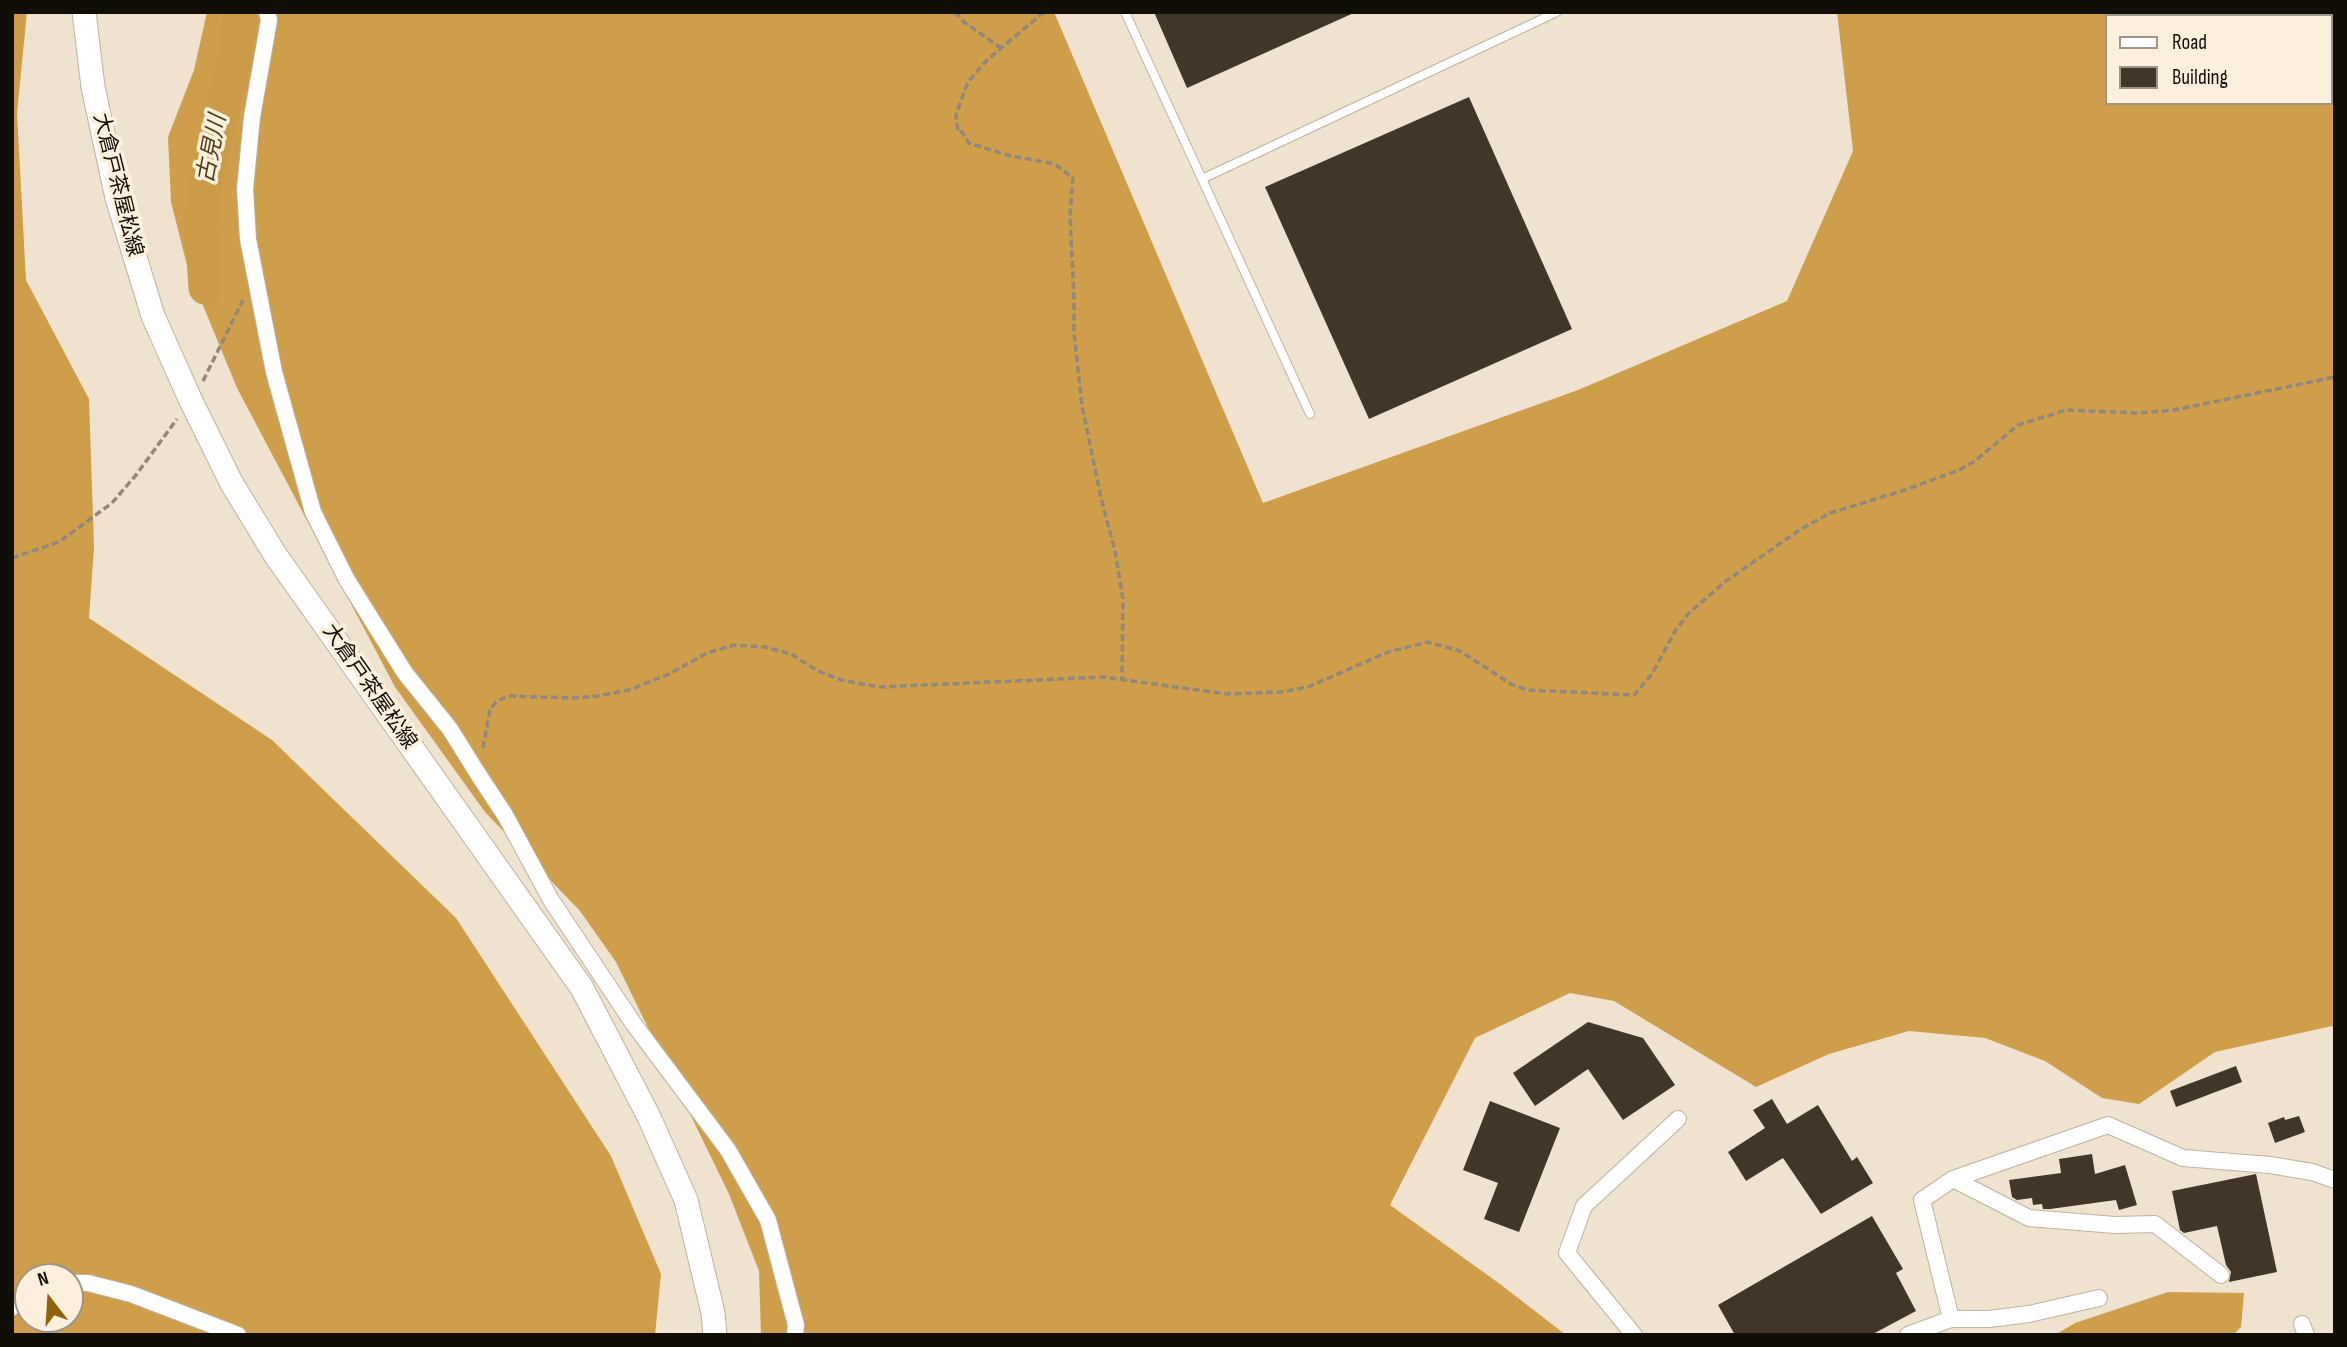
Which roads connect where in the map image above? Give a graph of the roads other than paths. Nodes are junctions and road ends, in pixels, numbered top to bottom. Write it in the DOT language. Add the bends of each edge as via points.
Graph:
graph roads {
  1 [pos="84,12"];
  2 [pos="267,12"];
  3 [pos="1125,12"];
  4 [pos="1557,12"];
  5 [pos="1202,179"];
  6 [pos="1310,414"];
  7 [pos="1678,1119"];
  8 [pos="1953,1180"];
  9 [pos="2335,1180"];
  10 [pos="2221,1275"];
  11 [pos="84,1283"];
  12 [pos="2099,1298"];
  13 [pos="1951,1319"];
  14 [pos="238,1335"];
  15 [pos="715,1335"];
  16 [pos="795,1335"];
  17 [pos="1634,1335"];
  18 [pos="1908,1335"];
  1 -- 15 [label="street, 大倉戸茶屋松線" via="93,87 117,198 153,316 191,401 232,484 276,556 582,988 686,1200"];
  2 -- 16 [label="street" via="245,189 248,239 274,372 313,512 346,580 405,673 450,729 551,900 735,1161 768,1220"];
  3 -- 5 [label="lane"];
  4 -- 5 [label="lane"];
  5 -- 6 [label="lane"];
  7 -- 17 [label="street" via="1584,1206 1567,1253"];
  8 -- 9 [label="street" via="2108,1125 2183,1158 2270,1165"];
  8 -- 10 [label="street" via="2029,1218 2155,1224"];
  8 -- 13 [label="street" via="1922,1200"];
  11 -- 14 [label="street" via="131,1294"];
  12 -- 13 [label="street" via="2029,1314"];
  13 -- 18 [label="street"];
}
